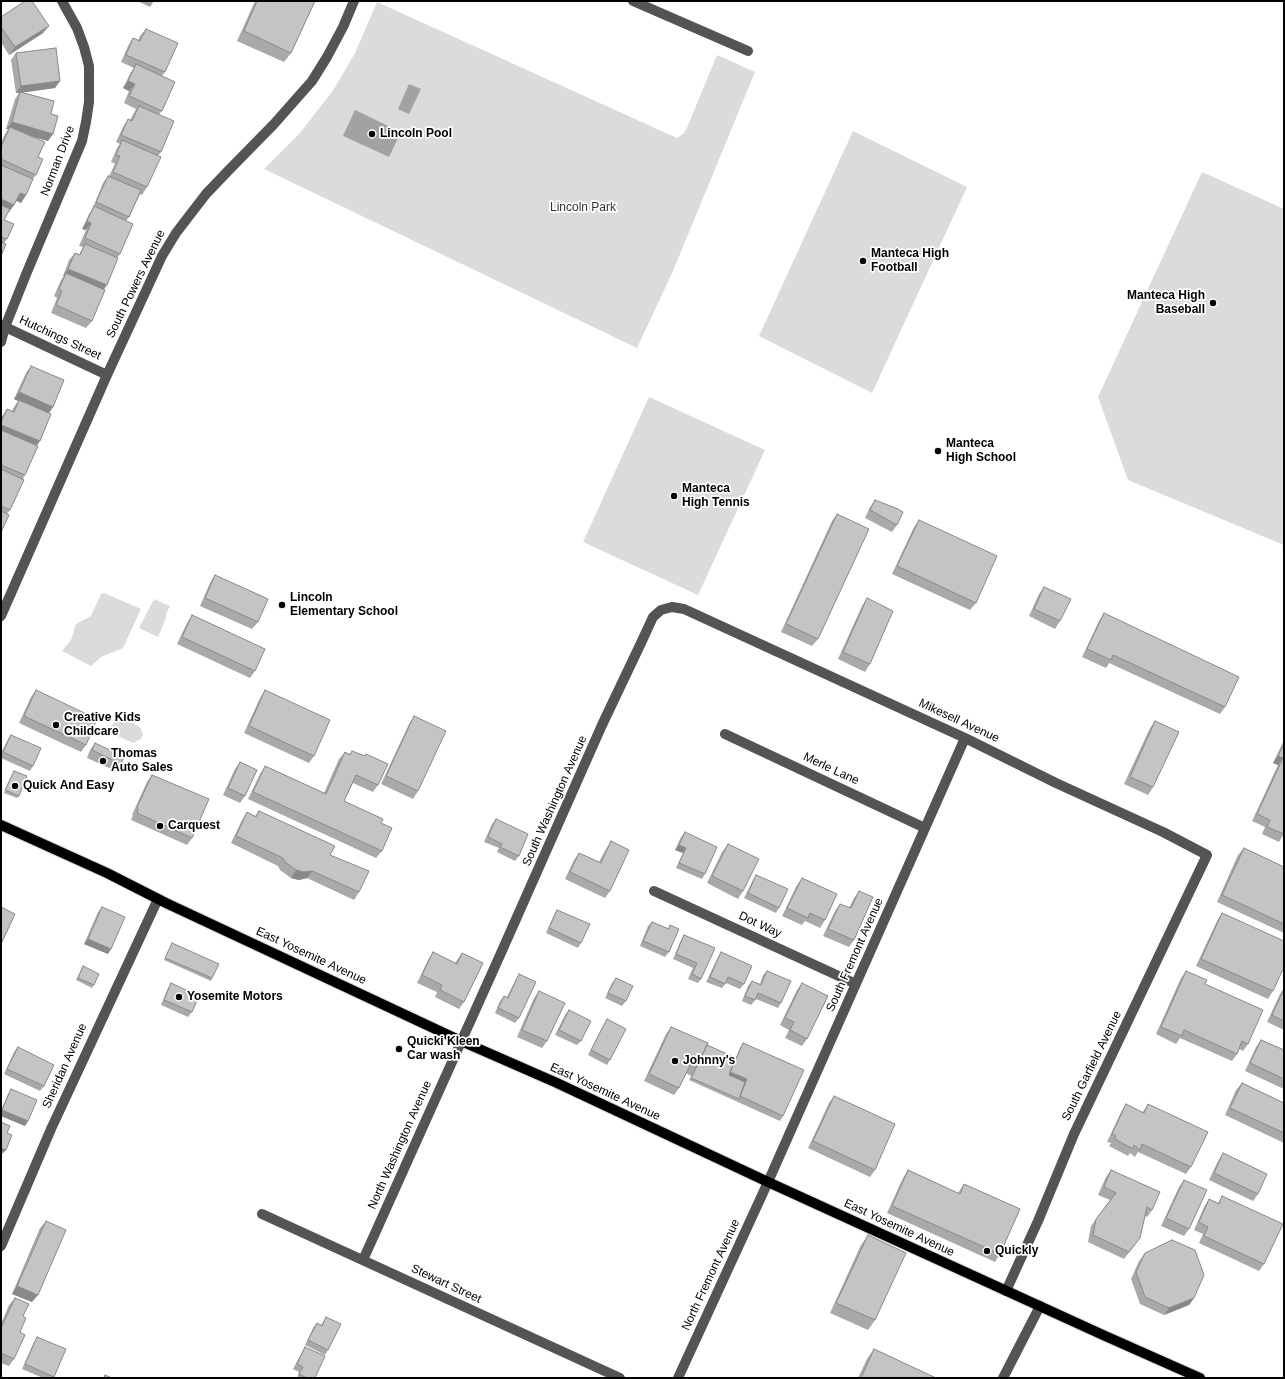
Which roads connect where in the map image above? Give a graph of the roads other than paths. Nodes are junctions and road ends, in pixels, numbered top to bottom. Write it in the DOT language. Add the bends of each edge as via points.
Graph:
graph roads {
  1 [pos="62,1"];
  2 [pos="354,1"];
  3 [pos="634,1"];
  4 [pos="748,51"];
  5 [pos="3,326"];
  6 [pos="1,342"];
  7 [pos="107,375"];
  8 [pos="698,615"];
  9 [pos="1,616"];
  10 [pos="725,734"];
  11 [pos="965,738"];
  12 [pos="1,825"];
  13 [pos="925,828"];
  14 [pos="1207,855"];
  15 [pos="654,891"];
  16 [pos="158,899"];
  17 [pos="856,984"];
  18 [pos="461,1041"];
  19 [pos="768,1182"];
  20 [pos="262,1214"];
  21 [pos="1,1246"];
  22 [pos="363,1260"];
  23 [pos="1006,1291"];
  24 [pos="1040,1306"];
  25 [pos="620,1378"];
  26 [pos="678,1378"];
  27 [pos="1002,1378"];
  28 [pos="1200,1378"];
  1 -- 5 [label="street, Norman Drive" via="77,28 89,66 86,122 82,141"];
  2 -- 7 [label="street, South Powers Avenue" via="312,81 279,120 206,194 176,233 159,263"];
  3 -- 4 [label="street"];
  5 -- 6 [label="street, Norman Drive"];
  5 -- 7 [label="street, Hutchings Street"];
  7 -- 9 [label="street, South Powers Avenue"];
  8 -- 11 [label="street, Mikesell Avenue"];
  8 -- 18 [label="street, South Washington Avenue" via="672,607 661,610 653,617"];
  10 -- 13 [label="street, Merle Lane"];
  11 -- 13 [label="street, South Fremont Avenue"];
  11 -- 14 [label="street, Mikesell Avenue"];
  12 -- 16 [label="main road, East Yosemite Avenue"];
  13 -- 17 [label="street, South Fremont Avenue"];
  14 -- 23 [label="street, South Garfield Avenue" via="1074,1134"];
  15 -- 17 [label="street, Dot Way"];
  16 -- 18 [label="main road, East Yosemite Avenue"];
  16 -- 21 [label="street, Sheridan Avenue" via="58,1114"];
  17 -- 19 [label="street, South Fremont Avenue"];
  18 -- 19 [label="main road, East Yosemite Avenue" via="558,1083"];
  18 -- 22 [label="street, North Washington Avenue"];
  19 -- 23 [label="main road, East Yosemite Avenue"];
  19 -- 26 [label="street, North Fremont Avenue"];
  20 -- 22 [label="street, Stewart Street"];
  22 -- 25 [label="street, Stewart Street"];
  23 -- 24 [label="main road, East Yosemite Avenue"];
  24 -- 27 [label="street"];
  24 -- 28 [label="main road, East Yosemite Avenue"];
}
